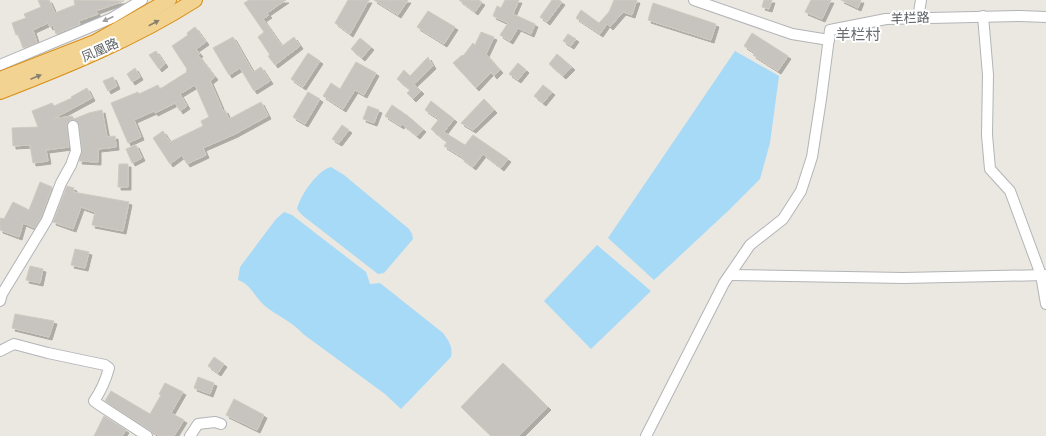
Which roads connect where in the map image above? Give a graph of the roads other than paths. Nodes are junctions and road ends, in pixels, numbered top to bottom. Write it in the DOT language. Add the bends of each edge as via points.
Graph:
graph roads {
  1 [pos="142,0"];
  2 [pos="170,0"];
  3 [pos="195,0"];
  4 [pos="694,0"];
  5 [pos="921,0"];
  6 [pos="983,16"];
  7 [pos="1046,17"];
  8 [pos="918,18"];
  9 [pos="829,40"];
  10 [pos="0,65"];
  11 [pos="0,79"];
  12 [pos="0,92"];
  13 [pos="73,126"];
  14 [pos="730,275"];
  15 [pos="1044,275"];
  16 [pos="0,301"];
  17 [pos="1046,304"];
  18 [pos="0,351"];
  19 [pos="221,424"];
  20 [pos="140,434"];
  21 [pos="190,436"];
  22 [pos="646,436"];
  1 -- 10 [label="street, one-way" via="112,18"];
  2 -- 11 [label="highway, 凤凰路" via="95,42"];
  12 -- 3 [label="highway, 凤凰路, one-way" via="112,46"];
  4 -- 9 [label="street" via="792,34"];
  5 -- 8 [label="street"];
  6 -- 7 [label="street, 羊栏路"];
  6 -- 8 [label="street, 羊栏路"];
  6 -- 15 [label="street" via="988,75 987,135 990,169 1010,191"];
  8 -- 9 [label="street, 羊栏路" via="886,19 830,30"];
  9 -- 14 [label="street" via="812,157 801,191 784,219 750,245"];
  13 -- 16 [label="street" via="76,151 71,165 47,220"];
  14 -- 15 [label="street" via="903,278"];
  14 -- 22 [label="street"];
  15 -- 17 [label="street"];
  18 -- 20 [label="street" via="14,344 105,365 109,368 108,373 94,401"];
  19 -- 21 [label="street" via="198,424"];
}
